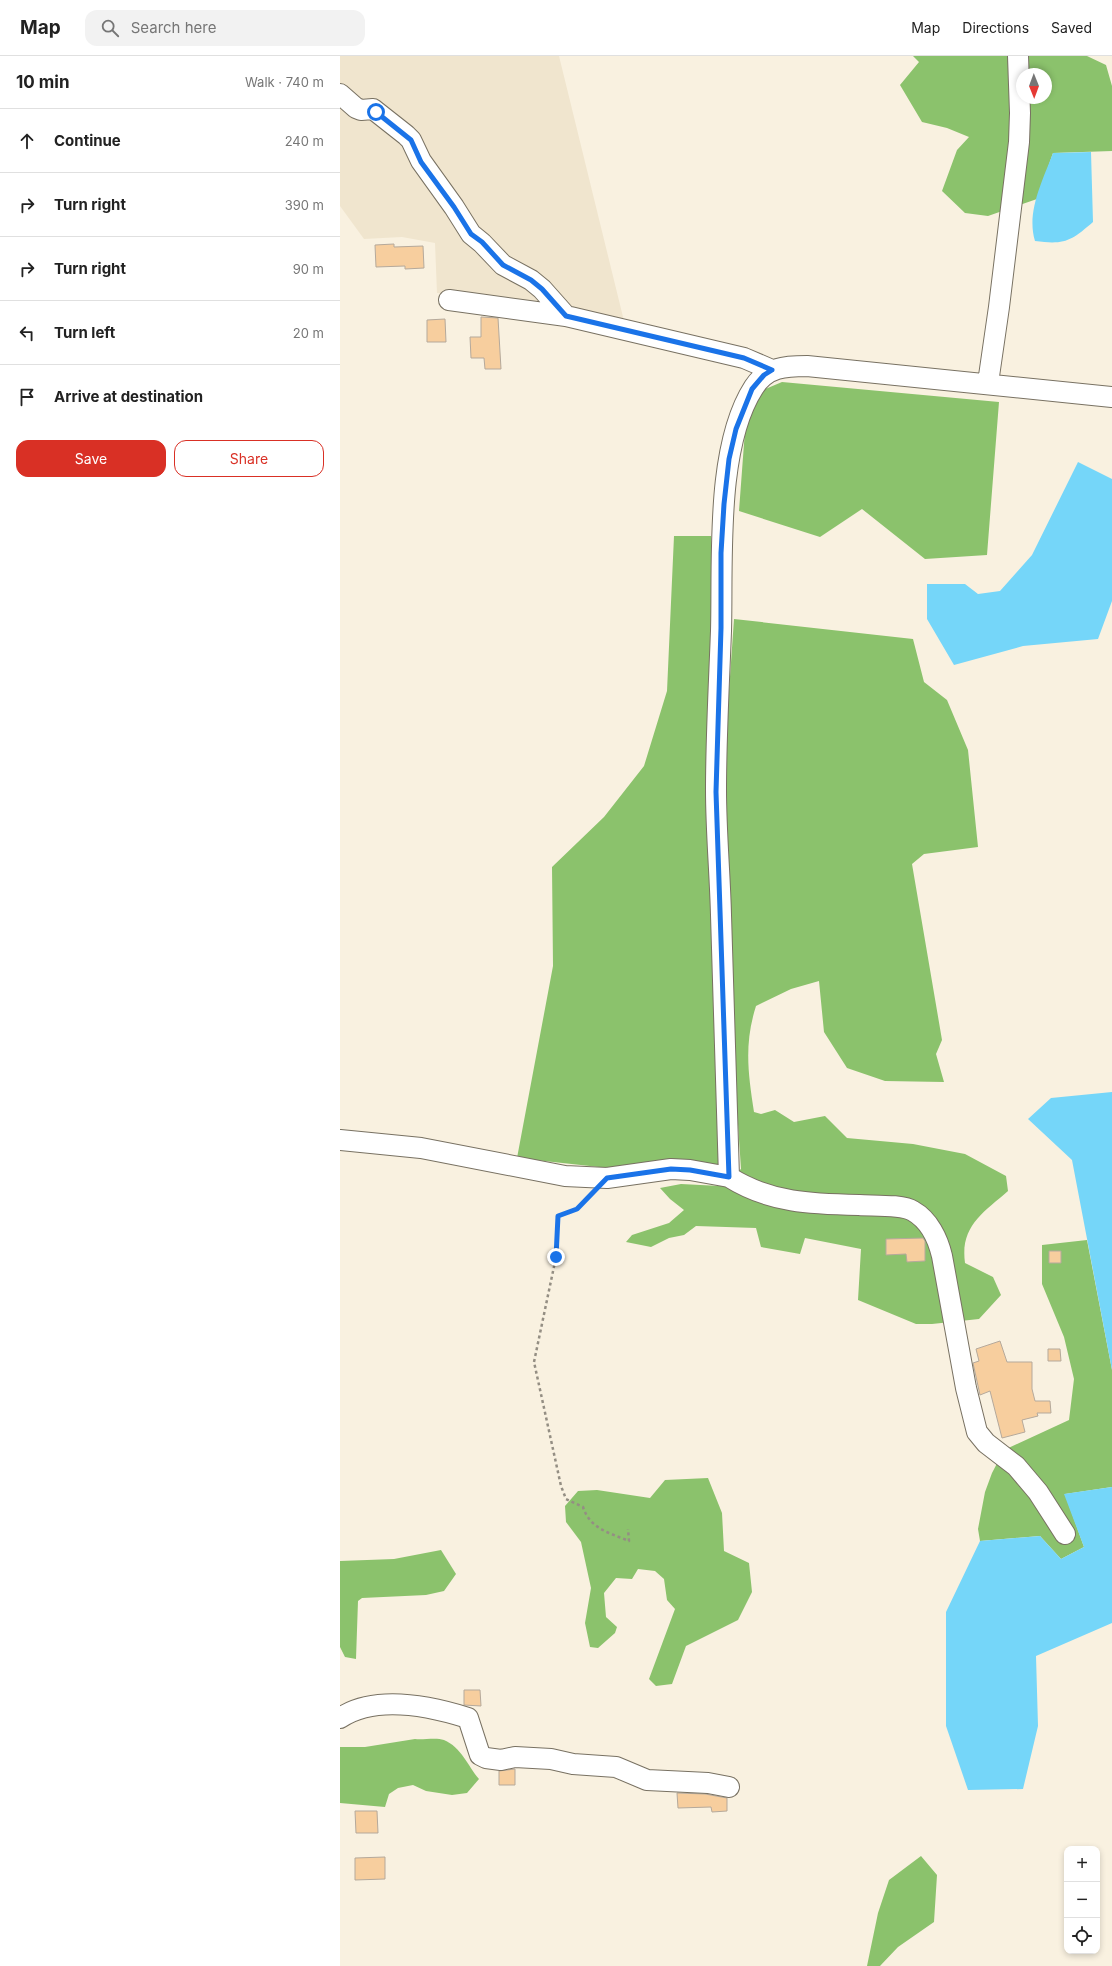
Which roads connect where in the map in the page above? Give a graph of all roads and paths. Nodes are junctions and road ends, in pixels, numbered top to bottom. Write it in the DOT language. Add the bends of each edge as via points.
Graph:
graph roads {
  1 [pos="1018,56"];
  2 [pos="340,94"];
  3 [pos="449,300"];
  4 [pos="566,316"];
  5 [pos="772,370"];
  6 [pos="988,383"];
  7 [pos="1112,397"];
  8 [pos="340,1140"];
  9 [pos="729,1177"];
  10 [pos="607,1178"];
  11 [pos="628,1529"];
  12 [pos="1065,1534"];
  13 [pos="340,1718"];
  14 [pos="729,1787"];
  1 -- 6 [label="street" via="1019,142 1000,307"];
  2 -- 4 [label="street" via="356,108 373,110 406,135 471,234 503,265 542,289"];
  3 -- 4 [label="street"];
  4 -- 5 [label="street" via="744,358"];
  5 -- 6 [label="street" via="786,366 813,366"];
  5 -- 9 [label="street" via="752,389 736,429 727,474 721,553 716,792"];
  6 -- 7 [label="street"];
  8 -- 10 [label="street" via="421,1148 565,1176"];
  9 -- 10 [label="street" via="671,1169"];
  9 -- 12 [label="street" via="756,1192 786,1200 904,1208 919,1215 937,1238 942,1256 966,1388 977,1432 986,1443 1016,1466 1038,1492"];
  10 -- 11 [label="path" via="577,1209 558,1216 556,1257 534,1362 566,1500 583,1507 586,1518 600,1529 629,1541"];
  13 -- 14 [label="street" via="349,1712 382,1705 414,1705 439,1709 468,1718 480,1755 486,1758 551,1759 573,1764 616,1767 647,1780 708,1783"];
}
